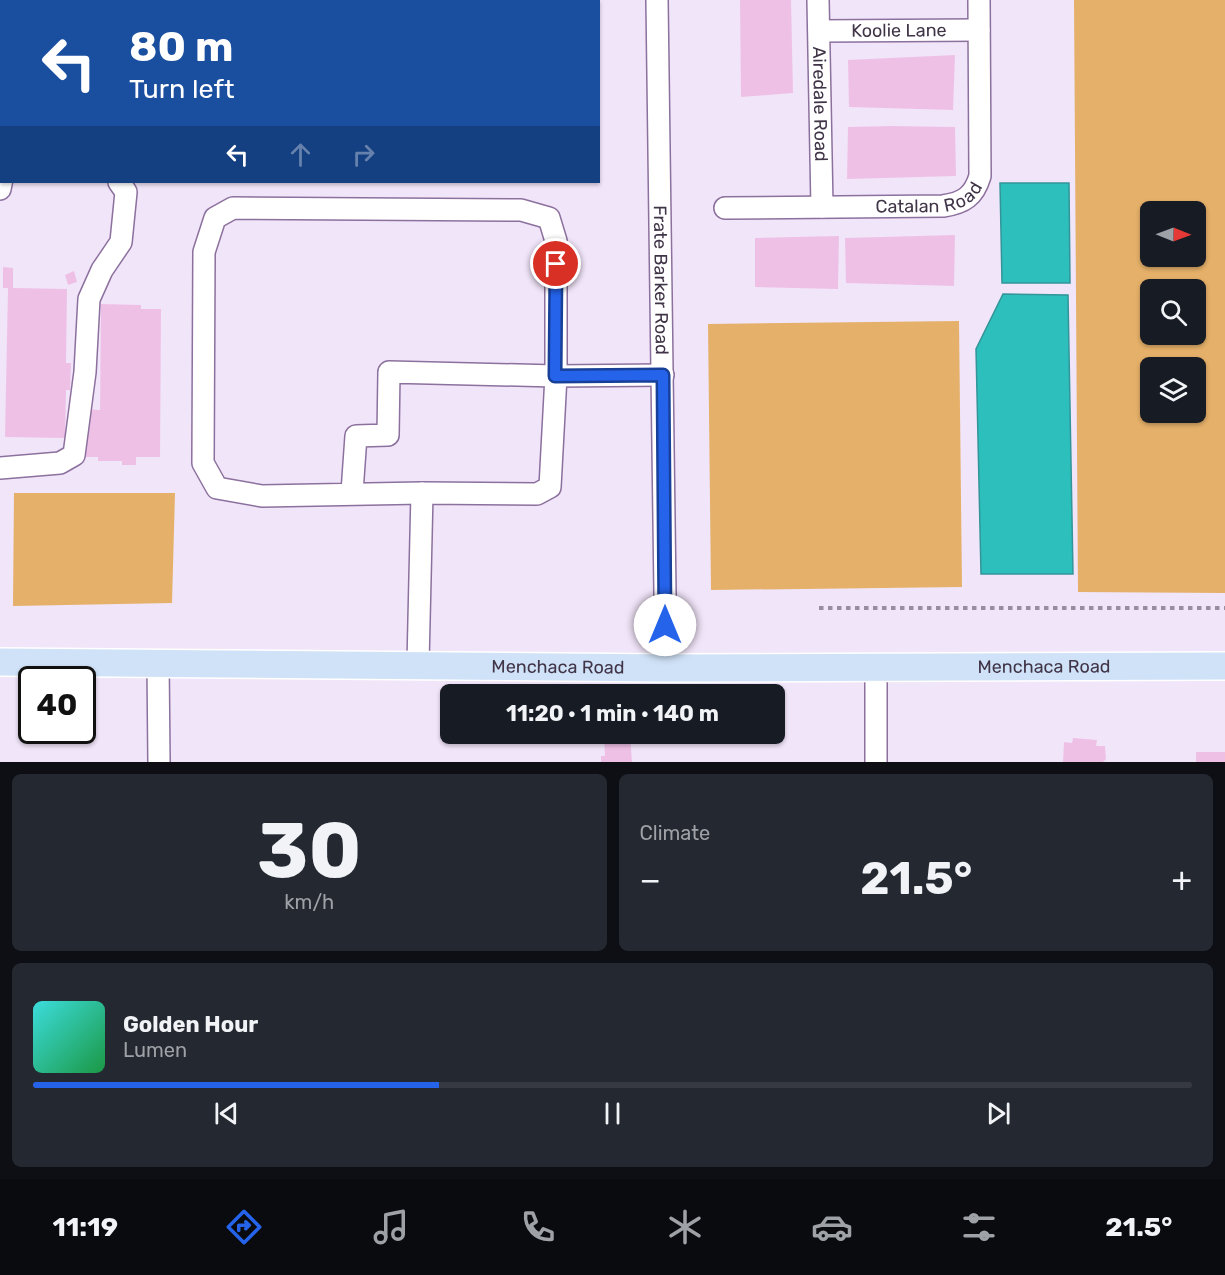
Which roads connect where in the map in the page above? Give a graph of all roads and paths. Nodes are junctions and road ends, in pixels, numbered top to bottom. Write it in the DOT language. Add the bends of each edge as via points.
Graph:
graph roads {
  1 [pos="657,0"];
  2 [pos="818,0"];
  3 [pos="979,0"];
  4 [pos="979,30"];
  5 [pos="819,31"];
  6 [pos="119,183"];
  7 [pos="822,207"];
  8 [pos="725,208"];
  9 [pos="663,375"];
  10 [pos="555,376"];
  11 [pos="0,468"];
  12 [pos="352,492"];
  13 [pos="422,493"];
  14 [pos="819,608"];
  15 [pos="1225,608"];
  16 [pos="0,662"];
  17 [pos="158,662"];
  18 [pos="418,663"];
  19 [pos="1225,666"];
  20 [pos="666,668"];
  21 [pos="876,668"];
  22 [pos="159,762"];
  23 [pos="876,762"];
  1 -- 9 [label="street, Frate Barker Road"];
  2 -- 5 [label="street, Airedale Road"];
  3 -- 4 [label="street, Catalan Road"];
  4 -- 5 [label="street, Koolie Lane"];
  4 -- 7 [label="street, Catalan Road" via="980,176 972,195 943,206"];
  5 -- 7 [label="street, Airedale Road"];
  6 -- 11 [label="street" via="126,192 121,242 89,298 85,372 74,455 60,463"];
  7 -- 8 [label="street, Catalan Road"];
  9 -- 10 [label="street"];
  9 -- 20 [label="street, Frate Barker Road"];
  10 -- 12 [label="street" via="389,372 388,435 356,436"];
  10 -- 12 [label="street" via="556,241 549,218 521,210 234,208 215,218 204,252 203,463 217,488 262,496"];
  10 -- 13 [label="street" via="550,487 537,494"];
  12 -- 13 [label="street"];
  13 -- 18 [label="street"];
  14 -- 15 [label="path"];
  16 -- 17 [label="main road, Menchaca Road"];
  17 -- 18 [label="main road, Menchaca Road"];
  17 -- 22 [label="street"];
  18 -- 20 [label="main road, Menchaca Road"];
  19 -- 21 [label="main road, Menchaca Road"];
  20 -- 21 [label="main road, Menchaca Road"];
  21 -- 23 [label="street"];
}
